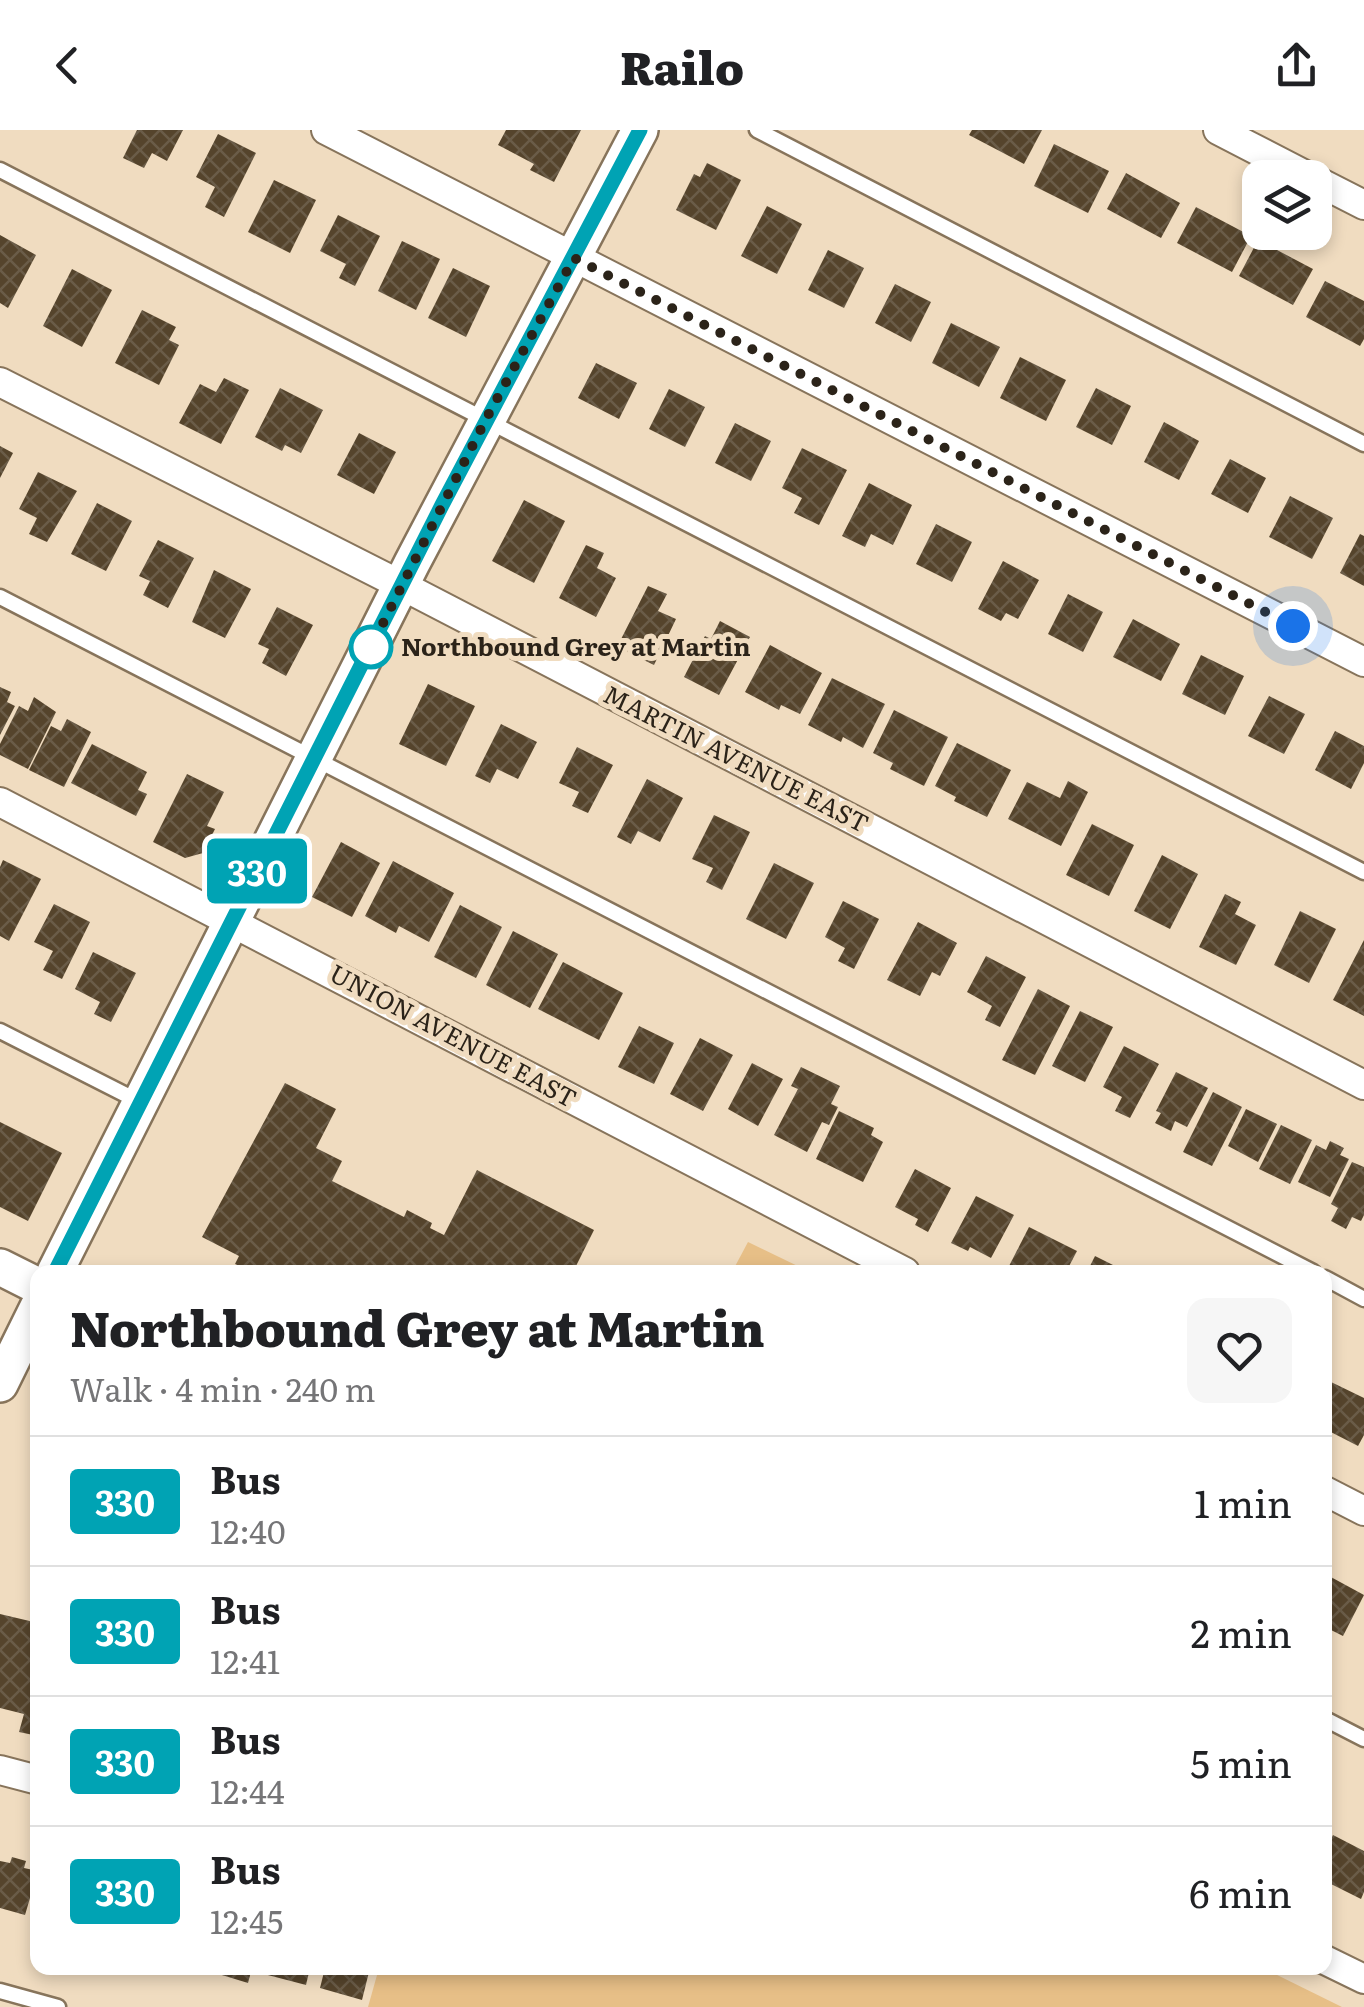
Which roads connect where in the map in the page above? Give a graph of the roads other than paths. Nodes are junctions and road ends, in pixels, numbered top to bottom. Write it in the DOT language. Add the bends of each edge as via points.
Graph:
graph roads {
  1 [pos="326,130"];
  2 [pos="640,130"];
  3 [pos="757,130"];
  4 [pos="1218,130"];
  5 [pos="1276,160"];
  6 [pos="0,170"];
  7 [pos="1332,189"];
  8 [pos="1364,205"];
  9 [pos="574,258"];
  10 [pos="0,382"];
  11 [pos="486,419"];
  12 [pos="1364,444"];
  13 [pos="401,585"];
  14 [pos="0,597"];
  15 [pos="1364,662"];
  16 [pos="315,759"];
  17 [pos="0,802"];
  18 [pos="1364,872"];
  19 [pos="232,920"];
  20 [pos="0,1031"];
  21 [pos="1364,1086"];
  22 [pos="140,1102"];
  23 [pos="58,1265"];
  24 [pos="892,1265"];
  25 [pos="1300,1265"];
  26 [pos="0,1267"];
  27 [pos="30,1282"];
  28 [pos="1332,1282"];
  29 [pos="1364,1298"];
  30 [pos="30,1323"];
  31 [pos="0,1384"];
  32 [pos="1332,1495"];
  33 [pos="1364,1511"];
  34 [pos="1332,1724"];
  35 [pos="1364,1740"];
  36 [pos="0,1770"];
  37 [pos="30,1778"];
  38 [pos="1332,1964"];
  39 [pos="1364,1980"];
  40 [pos="0,1991"];
  41 [pos="58,2007"];
  1 -- 9 [label="street"];
  2 -- 9 [label="street"];
  3 -- 12 [label="lane"];
  4 -- 5 [label="street"];
  6 -- 11 [label="lane"];
  7 -- 8 [label="street"];
  9 -- 11 [label="street"];
  9 -- 15 [label="street"];
  10 -- 13 [label="street, MARTIN AVENUE EAST"];
  11 -- 13 [label="street"];
  11 -- 18 [label="lane"];
  13 -- 16 [label="street"];
  13 -- 21 [label="street, MARTIN AVENUE EAST"];
  14 -- 16 [label="lane"];
  16 -- 19 [label="street"];
  16 -- 25 [label="lane"];
  17 -- 19 [label="street, UNION AVENUE EAST"];
  19 -- 22 [label="street"];
  19 -- 24 [label="street, UNION AVENUE EAST"];
  20 -- 22 [label="lane"];
  22 -- 23 [label="street"];
  26 -- 27 [label="street"];
  28 -- 29 [label="lane"];
  30 -- 31 [label="street"];
  32 -- 33 [label="street"];
  34 -- 35 [label="lane"];
  36 -- 37 [label="street"];
  38 -- 39 [label="street"];
  40 -- 41 [label="lane"];
}
